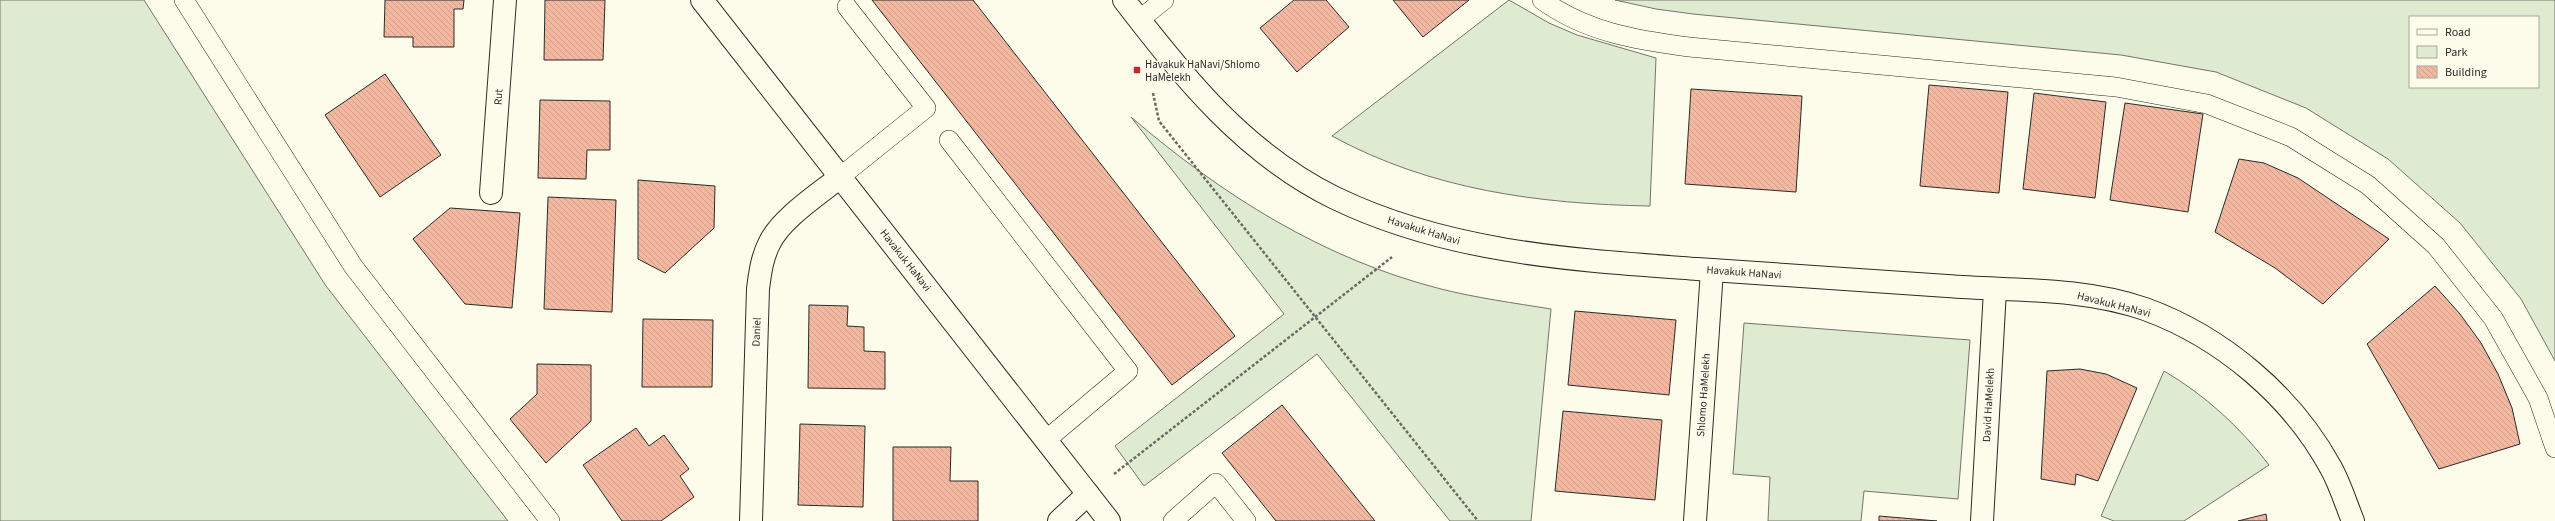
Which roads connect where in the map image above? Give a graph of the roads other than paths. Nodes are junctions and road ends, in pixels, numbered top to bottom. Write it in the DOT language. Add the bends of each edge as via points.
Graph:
graph roads {
  1 [pos="184,0"];
  2 [pos="505,0"];
  3 [pos="702,0"];
  4 [pos="1124,0"];
  5 [pos="1164,0"];
  6 [pos="1542,0"];
  7 [pos="847,7"];
  8 [pos="1139,20"];
  9 [pos="949,140"];
  10 [pos="840,177"];
  11 [pos="491,193"];
  12 [pos="1712,270"];
  13 [pos="1995,290"];
  14 [pos="1046,440"];
  15 [pos="2555,448"];
  16 [pos="1088,494"];
  17 [pos="550,521"];
  18 [pos="751,521"];
  19 [pos="1059,521"];
  20 [pos="1109,521"];
  21 [pos="1173,521"];
  22 [pos="1246,521"];
  23 [pos="1695,521"];
  24 [pos="1982,521"];
  25 [pos="2352,521"];
  1 -- 17 [label="lane" via="353,266"];
  2 -- 11 [label="street, Rut"];
  3 -- 10 [label="street, Havakuk HaNavi"];
  4 -- 8 [label="street, Havakuk HaNavi"];
  5 -- 8 [label="lane"];
  6 -- 15 [label="lane" via="1594,29 1638,40 1697,48 2116,88 2207,104 2291,137 2368,185 2436,246 2493,318 2538,398"];
  7 -- 10 [label="lane" via="926,108"];
  8 -- 12 [label="street, Havakuk HaNavi" via="1216,112 1254,146 1293,174 1334,197 1377,216 1470,244 1570,260"];
  9 -- 14 [label="lane" via="1128,371"];
  10 -- 14 [label="street, Havakuk HaNavi"];
  10 -- 18 [label="street, Daniel" via="778,229 761,266 758,288"];
  12 -- 13 [label="street, Havakuk HaNavi"];
  12 -- 23 [label="street, Shlomo HaMelekh"];
  13 -- 24 [label="street, David HaMelekh"];
  13 -- 25 [label="street, Havakuk HaNavi" via="2084,294 2144,309 2201,336 2252,371 2297,416 2332,469"];
  14 -- 16 [label="street, Havakuk HaNavi"];
  16 -- 19 [label="street"];
  16 -- 20 [label="street, Havakuk HaNavi"];
  21 -- 22 [label="lane" via="1216,483"];
}
